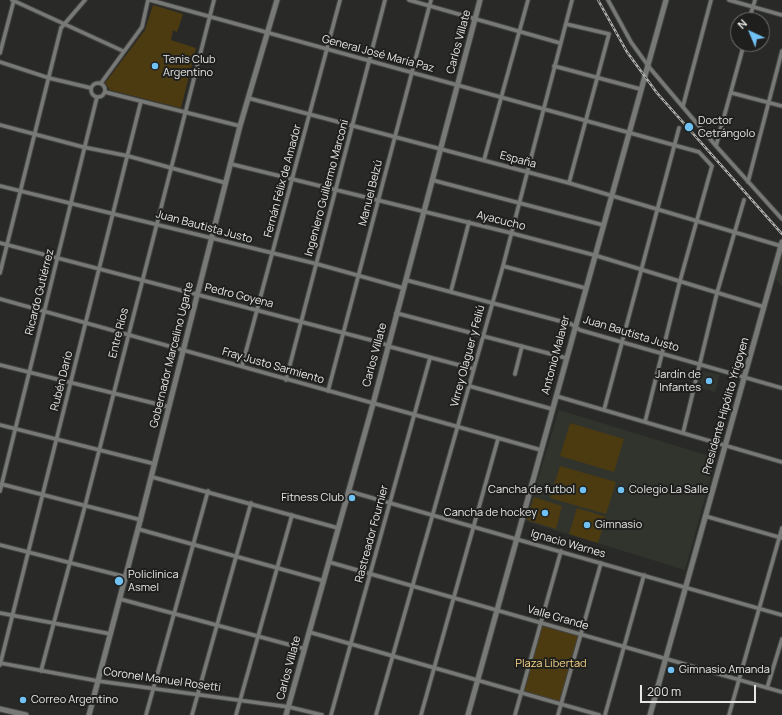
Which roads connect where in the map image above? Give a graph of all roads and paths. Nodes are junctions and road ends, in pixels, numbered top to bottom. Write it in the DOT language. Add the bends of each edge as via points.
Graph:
graph roads {
  1 [pos="13,0"];
  2 [pos="85,0"];
  3 [pos="149,0"];
  4 [pos="214,0"];
  5 [pos="277,0"];
  6 [pos="340,0"];
  7 [pos="385,0"];
  8 [pos="409,0"];
  9 [pos="431,0"];
  10 [pos="480,0"];
  11 [pos="528,0"];
  12 [pos="572,0"];
  13 [pos="608,0"];
  14 [pos="666,0"];
  15 [pos="711,0"];
  16 [pos="729,0"];
  17 [pos="754,0"];
  18 [pos="430,6"];
  19 [pos="752,7"];
  20 [pos="751,12"];
  21 [pos="782,15"];
  22 [pos="209,17"];
  23 [pos="475,19"];
  24 [pos="65,24"];
  25 [pos="566,24"];
  26 [pos="520,32"];
  27 [pos="267,33"];
  28 [pos="560,43"];
  29 [pos="327,49"];
  30 [pos="123,51"];
  31 [pos="782,51"];
  32 [pos="742,52"];
  33 [pos="0,53"];
  34 [pos="369,61"];
  35 [pos="0,62"];
  36 [pos="648,65"];
  37 [pos="554,66"];
  38 [pos="412,73"];
  39 [pos="597,77"];
  40 [pos="49,78"];
  41 [pos="101,83"];
  42 [pos="458,85"];
  43 [pos="91,88"];
  44 [pos="640,89"];
  45 [pos="106,92"];
  46 [pos="732,93"];
  47 [pos="97,97"];
  48 [pos="248,98"];
  49 [pos="502,98"];
  50 [pos="141,101"];
  51 [pos="768,103"];
  52 [pos="683,106"];
  53 [pos="782,106"];
  54 [pos="543,109"];
  55 [pos="185,112"];
  56 [pos="309,115"];
  57 [pos="586,121"];
  58 [pos="0,125"];
  59 [pos="240,126"];
  60 [pos="352,127"];
  61 [pos="679,128"];
  62 [pos="628,133"];
  63 [pos="35,134"];
  64 [pos="394,137"];
  65 [pos="675,145"];
  66 [pos="716,146"];
  67 [pos="83,147"];
  68 [pos="440,150"];
  69 [pos="128,156"];
  70 [pos="484,160"];
  71 [pos="231,164"];
  72 [pos="170,167"];
  73 [pos="527,172"];
  74 [pos="292,179"];
  75 [pos="432,180"];
  76 [pos="748,182"];
  77 [pos="226,183"];
  78 [pos="569,183"];
  79 [pos="0,186"];
  80 [pos="336,190"];
  81 [pos="21,191"];
  82 [pos="611,195"];
  83 [pos="379,200"];
  84 [pos="744,200"];
  85 [pos="71,202"];
  86 [pos="519,203"];
  87 [pos="658,209"];
  88 [pos="424,211"];
  89 [pos="114,213"];
  90 [pos="782,219"];
  91 [pos="698,221"];
  92 [pos="469,222"];
  93 [pos="156,223"];
  94 [pos="602,225"];
  95 [pos="735,232"];
  96 [pos="511,233"];
  97 [pos="211,238"];
  98 [pos="0,243"];
  99 [pos="7,244"];
  100 [pos="781,244"];
  101 [pos="273,254"];
  102 [pos="594,255"];
  103 [pos="58,258"];
  104 [pos="316,264"];
  105 [pos="503,266"];
  106 [pos="100,269"];
  107 [pos="640,270"];
  108 [pos="0,273"];
  109 [pos="358,276"];
  110 [pos="142,280"];
  111 [pos="406,280"];
  112 [pos="680,282"];
  113 [pos="403,288"];
  114 [pos="585,288"];
  115 [pos="451,291"];
  116 [pos="717,293"];
  117 [pos="198,295"];
  118 [pos="0,299"];
  119 [pos="492,302"];
  120 [pos="764,307"];
  121 [pos="257,310"];
  122 [pos="45,311"];
  123 [pos="396,312"];
  124 [pos="302,322"];
  125 [pos="86,323"];
  126 [pos="574,326"];
  127 [pos="344,333"];
  128 [pos="128,335"];
  129 [pos="483,336"];
  130 [pos="623,342"];
  131 [pos="388,346"];
  132 [pos="522,346"];
  133 [pos="184,351"];
  134 [pos="662,354"];
  135 [pos="430,358"];
  136 [pos="566,358"];
  137 [pos="0,364"];
  138 [pos="699,364"];
  139 [pos="242,366"];
  140 [pos="474,370"];
  141 [pos="30,371"];
  142 [pos="515,374"];
  143 [pos="744,376"];
  144 [pos="286,380"];
  145 [pos="72,382"];
  146 [pos="469,386"];
  147 [pos="782,388"];
  148 [pos="328,392"];
  149 [pos="114,393"];
  150 [pos="556,396"];
  151 [pos="372,404"];
  152 [pos="169,407"];
  153 [pos="552,409"];
  154 [pos="604,410"];
  155 [pos="414,415"];
  156 [pos="645,422"];
  157 [pos="0,425"];
  158 [pos="458,428"];
  159 [pos="16,429"];
  160 [pos="683,433"];
  161 [pos="498,439"];
  162 [pos="57,440"];
  163 [pos="725,445"];
  164 [pos="541,450"];
  165 [pos="99,451"];
  166 [pos="782,462"];
  167 [pos="155,464"];
  168 [pos="152,476"];
  169 [pos="1,484"];
  170 [pos="0,491"];
  171 [pos="208,491"];
  172 [pos="348,491"];
  173 [pos="43,495"];
  174 [pos="251,503"];
  175 [pos="390,503"];
  176 [pos="85,506"];
  177 [pos="433,514"];
  178 [pos="292,515"];
  179 [pos="705,516"];
  180 [pos="141,520"];
  181 [pos="473,526"];
  182 [pos="338,528"];
  183 [pos="782,528"];
  184 [pos="138,529"];
  185 [pos="517,538"];
  186 [pos="781,538"];
  187 [pos="0,545"];
  188 [pos="193,545"];
  189 [pos="561,551"];
  190 [pos="28,552"];
  191 [pos="236,557"];
  192 [pos="329,562"];
  193 [pos="69,563"];
  194 [pos="601,563"];
  195 [pos="277,569"];
  196 [pos="371,574"];
  197 [pos="644,575"];
  198 [pos="126,577"];
  199 [pos="324,581"];
  200 [pos="412,586"];
  201 [pos="686,587"];
  202 [pos="453,598"];
  203 [pos="120,599"];
  204 [pos="759,609"];
  205 [pos="497,610"];
  206 [pos="174,612"];
  207 [pos="0,613"];
  208 [pos="782,615"];
  209 [pos="13,616"];
  210 [pos="54,623"];
  211 [pos="541,623"];
  212 [pos="217,625"];
  213 [pos="309,632"];
  214 [pos="111,634"];
  215 [pos="581,634"];
  216 [pos="259,636"];
  217 [pos="782,639"];
  218 [pos="351,644"];
  219 [pos="624,647"];
  220 [pos="304,649"];
  221 [pos="394,656"];
  222 [pos="666,659"];
  223 [pos="0,664"];
  224 [pos="434,668"];
  225 [pos="41,671"];
  226 [pos="477,680"];
  227 [pos="739,680"];
  228 [pos="98,681"];
  229 [pos="767,688"];
  230 [pos="153,689"];
  231 [pos="521,692"];
  232 [pos="782,692"];
  233 [pos="198,694"];
  234 [pos="241,700"];
  235 [pos="561,704"];
  236 [pos="289,707"];
  237 [pos="0,709"];
  238 [pos="26,715"];
  239 [pos="89,715"];
  240 [pos="146,715"];
  241 [pos="192,715"];
  242 [pos="236,715"];
  243 [pos="286,715"];
  244 [pos="322,715"];
  245 [pos="331,715"];
  246 [pos="376,715"];
  247 [pos="421,715"];
  248 [pos="468,715"];
  249 [pos="515,715"];
  250 [pos="558,715"];
  251 [pos="599,715"];
  252 [pos="605,715"];
  253 [pos="650,715"];
  254 [pos="730,715"];
  1 -- 24 [label="street"];
  1 -- 33 [label="street"];
  2 -- 24 [label="street"];
  3 -- 22 [label="street, General José María Paz"];
  3 -- 30 [label="street" via="142,27"];
  4 -- 22 [label="street, Entre Ríos"];
  5 -- 27 [label="street, Gobernador Marcelino Ugarte"];
  6 -- 29 [label="street, Fernán Félix de Amador"];
  7 -- 34 [label="street, Ingeniero Guillermo Marconi"];
  8 -- 18 [label="street"];
  9 -- 18 [label="street, Manuel Belzú"];
  10 -- 23 [label="street, Carlos Villate"];
  11 -- 26 [label="street"];
  12 -- 25 [label="street, Virrey Olaguer y Feliú"];
  13 -- 36 [label="street" via="630,42"];
  14 -- 36 [label="street, Antonio Malaver"];
  15 -- 52 [label="street"];
  16 -- 19 [label="street"];
  17 -- 19 [label="street"];
  18 -- 23 [label="street"];
  18 -- 38 [label="street, Manuel Belzú"];
  19 -- 20 [label="street"];
  19 -- 21 [label="street"];
  22 -- 27 [label="street, General José María Paz"];
  22 -- 55 [label="street, Entre Ríos"];
  23 -- 26 [label="street"];
  23 -- 42 [label="street, Carlos Villate"];
  24 -- 30 [label="street"];
  24 -- 40 [label="street" via="61,28"];
  25 -- 28 [label="street, Virrey Olaguer y Feliú"];
  25 -- 39 [label="street" via="609,34"];
  26 -- 28 [label="street"];
  26 -- 49 [label="street"];
  27 -- 29 [label="street, General José María Paz"];
  27 -- 48 [label="street, Gobernador Marcelino Ugarte"];
  28 -- 37 [label="street, Virrey Olaguer y Feliú"];
  29 -- 34 [label="street, General José María Paz"];
  29 -- 56 [label="street, Fernán Félix de Amador"];
  30 -- 41 [label="street"];
  31 -- 51 [label="street"];
  32 -- 46 [label="street"];
  34 -- 38 [label="street, General José María Paz"];
  34 -- 60 [label="street, Ingeniero Guillermo Marconi"];
  35 -- 40 [label="street"];
  36 -- 44 [label="street, Antonio Malaver"];
  36 -- 52 [label="street"];
  37 -- 39 [label="street"];
  37 -- 54 [label="street, Virrey Olaguer y Feliú"];
  38 -- 42 [label="street, General José María Paz"];
  38 -- 64 [label="street, Manuel Belzú"];
  39 -- 44 [label="street"];
  39 -- 57 [label="street"];
  40 -- 43 [label="street"];
  40 -- 63 [label="street"];
  41 -- 43 [label="street" via="96,83"];
  41 -- 45 [label="street"];
  42 -- 49 [label="street, General José María Paz"];
  42 -- 68 [label="street, Carlos Villate"];
  43 -- 47 [label="street" via="92,95"];
  44 -- 62 [label="street, Antonio Malaver"];
  45 -- 47 [label="street"];
  45 -- 50 [label="street"];
  46 -- 51 [label="street"];
  46 -- 66 [label="street"];
  47 -- 67 [label="street, Ricardo Gutiérrez"];
  48 -- 56 [label="street, España"];
  48 -- 59 [label="street, Gobernador Marcelino Ugarte"];
  49 -- 54 [label="street, General José María Paz"];
  49 -- 70 [label="street"];
  50 -- 55 [label="street"];
  50 -- 69 [label="street, Rubén Darío"];
  51 -- 53 [label="street"];
  51 -- 76 [label="street"];
  52 -- 66 [label="street"];
  54 -- 57 [label="street, General José María Paz"];
  54 -- 73 [label="street, Virrey Olaguer y Feliú"];
  55 -- 59 [label="street"];
  55 -- 72 [label="street, Entre Ríos"];
  56 -- 60 [label="street, España"];
  56 -- 74 [label="street, Fernán Félix de Amador"];
  57 -- 62 [label="street, General José María Paz"];
  57 -- 78 [label="street"];
  58 -- 63 [label="street"];
  59 -- 71 [label="street, Gobernador Marcelino Ugarte"];
  60 -- 64 [label="street, España"];
  60 -- 80 [label="street, Ingeniero Guillermo Marconi"];
  61 -- 65 [label="street"];
  62 -- 65 [label="street, General José María Paz"];
  62 -- 82 [label="street, Antonio Malaver"];
  63 -- 67 [label="street"];
  63 -- 81 [label="street"];
  64 -- 68 [label="street, España"];
  64 -- 83 [label="street, Manuel Belzú"];
  65 -- 87 [label="street"];
  65 -- 91 [label="street, General José María Paz" via="699,152 712,166"];
  66 -- 76 [label="street"];
  67 -- 69 [label="street"];
  67 -- 85 [label="street, Ricardo Gutiérrez"];
  68 -- 70 [label="street, España"];
  68 -- 75 [label="street, Carlos Villate"];
  69 -- 72 [label="street"];
  69 -- 89 [label="street, Rubén Darío"];
  70 -- 73 [label="street, España"];
  71 -- 74 [label="street, Ayacucho"];
  71 -- 77 [label="street, Gobernador Marcelino Ugarte"];
  72 -- 77 [label="street"];
  72 -- 93 [label="street, Entre Ríos"];
  73 -- 78 [label="street, España"];
  73 -- 86 [label="street, Virrey Olaguer y Feliú"];
  74 -- 80 [label="street, Ayacucho"];
  74 -- 101 [label="street, Fernán Félix de Amador"];
  75 -- 86 [label="street"];
  75 -- 88 [label="street, Carlos Villate"];
  76 -- 90 [label="street"];
  77 -- 97 [label="street, Gobernador Marcelino Ugarte"];
  78 -- 82 [label="street, España"];
  79 -- 81 [label="street, Juan Bautista Justo"];
  80 -- 83 [label="street, Ayacucho"];
  80 -- 104 [label="street, Ingeniero Guillermo Marconi"];
  81 -- 85 [label="street, Juan Bautista Justo"];
  81 -- 99 [label="street"];
  82 -- 87 [label="street, España"];
  82 -- 94 [label="street, Antonio Malaver"];
  83 -- 88 [label="street, Ayacucho"];
  83 -- 109 [label="street, Manuel Belzú"];
  84 -- 95 [label="street"];
  85 -- 89 [label="street, Juan Bautista Justo"];
  85 -- 103 [label="street, Ricardo Gutiérrez"];
  86 -- 94 [label="street"];
  86 -- 96 [label="street, Virrey Olaguer y Feliú"];
  87 -- 91 [label="street, España"];
  87 -- 107 [label="street"];
  88 -- 92 [label="street, Ayacucho"];
  88 -- 111 [label="street, Carlos Villate"];
  89 -- 93 [label="street, Juan Bautista Justo"];
  89 -- 106 [label="street, Rubén Darío"];
  91 -- 95 [label="street, España"];
  91 -- 112 [label="street"];
  92 -- 96 [label="street, Ayacucho"];
  92 -- 115 [label="street"];
  93 -- 97 [label="street, Juan Bautista Justo"];
  93 -- 110 [label="street, Entre Ríos"];
  94 -- 102 [label="street, Antonio Malaver"];
  95 -- 100 [label="street, España"];
  95 -- 116 [label="street"];
  96 -- 102 [label="street, Ayacucho"];
  96 -- 105 [label="street, Virrey Olaguer y Feliú"];
  97 -- 101 [label="street, Juan Bautista Justo"];
  97 -- 117 [label="street, Gobernador Marcelino Ugarte"];
  98 -- 99 [label="street, Pedro Goyena"];
  99 -- 103 [label="street, Pedro Goyena"];
  99 -- 108 [label="street"];
  100 -- 120 [label="street, Presidente Hipólito Yrigoyen"];
  101 -- 104 [label="street, Juan Bautista Justo"];
  101 -- 121 [label="street, Fernán Félix de Amador"];
  102 -- 107 [label="street, Ayacucho"];
  102 -- 114 [label="street, Antonio Malaver"];
  103 -- 106 [label="street, Pedro Goyena"];
  103 -- 122 [label="street, Ricardo Gutiérrez"];
  104 -- 109 [label="street, Juan Bautista Justo"];
  104 -- 124 [label="street, Ingeniero Guillermo Marconi"];
  105 -- 114 [label="street"];
  105 -- 119 [label="street, Virrey Olaguer y Feliú"];
  106 -- 110 [label="street, Pedro Goyena"];
  106 -- 125 [label="street, Rubén Darío"];
  107 -- 112 [label="street, Ayacucho"];
  107 -- 130 [label="street"];
  109 -- 113 [label="street, Juan Bautista Justo"];
  109 -- 127 [label="street, Manuel Belzú"];
  110 -- 117 [label="street, Pedro Goyena"];
  110 -- 128 [label="street, Entre Ríos"];
  111 -- 113 [label="street, Carlos Villate"];
  111 -- 115 [label="street, Juan Bautista Justo"];
  112 -- 116 [label="street, Ayacucho"];
  112 -- 134 [label="street"];
  113 -- 123 [label="street, Carlos Villate"];
  114 -- 126 [label="street, Antonio Malaver"];
  115 -- 119 [label="street, Juan Bautista Justo"];
  116 -- 120 [label="street, Ayacucho"];
  116 -- 138 [label="street"];
  117 -- 121 [label="street, Pedro Goyena"];
  117 -- 133 [label="street, Gobernador Marcelino Ugarte"];
  118 -- 122 [label="street, Fray Justo Sarmiento"];
  119 -- 126 [label="street, Juan Bautista Justo"];
  119 -- 129 [label="street, Virrey Olaguer y Feliú"];
  120 -- 143 [label="street, Presidente Hipólito Yrigoyen"];
  121 -- 124 [label="street, Pedro Goyena"];
  121 -- 139 [label="street, Fernán Félix de Amador"];
  122 -- 125 [label="street, Fray Justo Sarmiento"];
  122 -- 141 [label="street, Ricardo Gutiérrez"];
  123 -- 129 [label="street"];
  123 -- 131 [label="street, Carlos Villate"];
  124 -- 127 [label="street, Pedro Goyena"];
  124 -- 144 [label="street, Ingeniero Guillermo Marconi"];
  125 -- 128 [label="street, Fray Justo Sarmiento"];
  125 -- 145 [label="street, Rubén Darío"];
  126 -- 130 [label="street, Juan Bautista Justo"];
  126 -- 136 [label="street, Antonio Malaver"];
  127 -- 131 [label="street, Pedro Goyena"];
  127 -- 148 [label="street, Manuel Belzú"];
  128 -- 133 [label="street, Fray Justo Sarmiento"];
  128 -- 149 [label="street, Entre Ríos"];
  129 -- 132 [label="street"];
  129 -- 140 [label="street, Virrey Olaguer y Feliú"];
  130 -- 134 [label="street, Juan Bautista Justo"];
  130 -- 154 [label="street"];
  131 -- 135 [label="street, Pedro Goyena"];
  131 -- 151 [label="street, Carlos Villate"];
  132 -- 136 [label="street"];
  132 -- 142 [label="street"];
  133 -- 139 [label="street, Fray Justo Sarmiento"];
  133 -- 152 [label="street, Gobernador Marcelino Ugarte"];
  134 -- 138 [label="street, Juan Bautista Justo"];
  134 -- 156 [label="street"];
  135 -- 140 [label="street, Pedro Goyena"];
  135 -- 155 [label="street, Rastreador Fournier"];
  136 -- 150 [label="street, Antonio Malaver"];
  137 -- 141 [label="street"];
  138 -- 143 [label="street, Juan Bautista Justo"];
  138 -- 160 [label="street"];
  139 -- 144 [label="street, Fray Justo Sarmiento"];
  140 -- 146 [label="street, Virrey Olaguer y Feliú"];
  141 -- 145 [label="street"];
  141 -- 159 [label="street, Ricardo Gutiérrez"];
  143 -- 147 [label="street, Juan Bautista Justo"];
  143 -- 163 [label="street, Presidente Hipólito Yrigoyen"];
  144 -- 148 [label="street, Fray Justo Sarmiento"];
  145 -- 149 [label="street"];
  145 -- 162 [label="street, Rubén Darío"];
  146 -- 153 [label="street"];
  146 -- 158 [label="street, Virrey Olaguer y Feliú"];
  148 -- 151 [label="street, Fray Justo Sarmiento"];
  149 -- 152 [label="street"];
  149 -- 165 [label="street, Entre Ríos"];
  150 -- 153 [label="street, Antonio Malaver"];
  150 -- 154 [label="street"];
  151 -- 155 [label="street, Fray Justo Sarmiento"];
  151 -- 172 [label="street, Carlos Villate"];
  152 -- 167 [label="street, Gobernador Marcelino Ugarte"];
  153 -- 164 [label="street, Antonio Malaver"];
  154 -- 156 [label="street"];
  155 -- 158 [label="street, Fray Justo Sarmiento"];
  155 -- 175 [label="street, Rastreador Fournier"];
  156 -- 160 [label="street"];
  157 -- 159 [label="street"];
  158 -- 161 [label="street, Fray Justo Sarmiento"];
  158 -- 177 [label="street, Virrey Olaguer y Feliú"];
  159 -- 162 [label="street"];
  159 -- 169 [label="street, Ricardo Gutiérrez"];
  160 -- 163 [label="street"];
  161 -- 164 [label="street, Fray Justo Sarmiento"];
  161 -- 181 [label="street"];
  162 -- 165 [label="street"];
  162 -- 173 [label="street, Rubén Darío"];
  163 -- 166 [label="street"];
  163 -- 179 [label="street, Presidente Hipólito Yrigoyen"];
  164 -- 185 [label="street, Antonio Malaver"];
  165 -- 167 [label="street"];
  165 -- 176 [label="street, Entre Ríos"];
  167 -- 168 [label="street, Gobernador Marcelino Ugarte"];
  168 -- 171 [label="street"];
  168 -- 180 [label="street, Gobernador Marcelino Ugarte"];
  169 -- 170 [label="street, Ricardo Gutiérrez"];
  169 -- 173 [label="street"];
  171 -- 174 [label="street"];
  171 -- 188 [label="street"];
  172 -- 175 [label="street, Ignacio Warnes"];
  172 -- 182 [label="street, Carlos Villate"];
  173 -- 176 [label="street"];
  173 -- 190 [label="street, Rubén Darío"];
  174 -- 178 [label="street"];
  174 -- 191 [label="street"];
  175 -- 177 [label="street, Ignacio Warnes"];
  175 -- 196 [label="street, Rastreador Fournier"];
  176 -- 180 [label="street"];
  176 -- 193 [label="street, Entre Ríos"];
  177 -- 181 [label="street, Ignacio Warnes"];
  177 -- 200 [label="street, Virrey Olaguer y Feliú"];
  178 -- 182 [label="street"];
  178 -- 195 [label="street"];
  179 -- 186 [label="street"];
  179 -- 201 [label="street, Presidente Hipólito Yrigoyen"];
  180 -- 184 [label="street, Gobernador Marcelino Ugarte"];
  181 -- 185 [label="street, Ignacio Warnes"];
  181 -- 202 [label="street"];
  182 -- 192 [label="street, Carlos Villate"];
  183 -- 186 [label="street"];
  184 -- 188 [label="street"];
  184 -- 198 [label="street, Gobernador Marcelino Ugarte"];
  185 -- 189 [label="street, Ignacio Warnes"];
  185 -- 205 [label="street, Antonio Malaver"];
  186 -- 204 [label="street"];
  187 -- 190 [label="street"];
  188 -- 191 [label="street"];
  188 -- 206 [label="street"];
  189 -- 194 [label="street, Ignacio Warnes"];
  189 -- 211 [label="street"];
  190 -- 193 [label="street"];
  190 -- 209 [label="street, Rubén Darío"];
  191 -- 195 [label="street"];
  191 -- 212 [label="street"];
  192 -- 196 [label="street, Valle Grande"];
  192 -- 199 [label="street, Carlos Villate"];
  193 -- 198 [label="street"];
  193 -- 210 [label="street, Entre Ríos"];
  194 -- 197 [label="street, Ignacio Warnes"];
  194 -- 215 [label="street"];
  195 -- 199 [label="street"];
  195 -- 216 [label="street"];
  196 -- 200 [label="street, Valle Grande"];
  196 -- 218 [label="street, Rastreador Fournier"];
  197 -- 201 [label="street, Ignacio Warnes"];
  197 -- 219 [label="street"];
  198 -- 203 [label="street, Gobernador Marcelino Ugarte"];
  199 -- 213 [label="street, Carlos Villate"];
  200 -- 202 [label="street, Valle Grande"];
  200 -- 221 [label="street, Virrey Olaguer y Feliú"];
  201 -- 204 [label="street, Ignacio Warnes"];
  201 -- 222 [label="street, Presidente Hipólito Yrigoyen"];
  202 -- 205 [label="street, Valle Grande"];
  202 -- 224 [label="street"];
  203 -- 206 [label="street"];
  203 -- 214 [label="street, Gobernador Marcelino Ugarte"];
  204 -- 208 [label="street, Ignacio Warnes"];
  204 -- 227 [label="street"];
  205 -- 211 [label="street, Valle Grande"];
  205 -- 226 [label="street, Antonio Malaver"];
  206 -- 212 [label="street"];
  206 -- 230 [label="street"];
  207 -- 209 [label="street"];
  209 -- 210 [label="street"];
  209 -- 223 [label="street, Rubén Darío"];
  210 -- 214 [label="street"];
  210 -- 225 [label="street, Entre Ríos"];
  211 -- 215 [label="street, Valle Grande"];
  211 -- 231 [label="street"];
  212 -- 216 [label="street"];
  212 -- 233 [label="street"];
  213 -- 218 [label="street"];
  213 -- 220 [label="street, Carlos Villate"];
  214 -- 228 [label="street, Gobernador Marcelino Ugarte"];
  215 -- 219 [label="street, Valle Grande"];
  215 -- 235 [label="street"];
  216 -- 220 [label="street"];
  216 -- 234 [label="street"];
  217 -- 229 [label="street"];
  218 -- 221 [label="street"];
  218 -- 245 [label="street, Rastreador Fournier"];
  219 -- 222 [label="street, Valle Grande"];
  219 -- 252 [label="street"];
  220 -- 236 [label="street, Carlos Villate"];
  221 -- 224 [label="street"];
  221 -- 246 [label="street, Virrey Olaguer y Feliú"];
  222 -- 227 [label="street, Valle Grande"];
  222 -- 253 [label="street, Presidente Hipólito Yrigoyen"];
  223 -- 225 [label="street, Coronel Manuel Rosetti"];
  224 -- 226 [label="street"];
  224 -- 247 [label="street"];
  225 -- 228 [label="street, Coronel Manuel Rosetti"];
  226 -- 231 [label="street"];
  226 -- 248 [label="street, Antonio Malaver"];
  227 -- 229 [label="street, Valle Grande"];
  227 -- 254 [label="street"];
  228 -- 230 [label="street, Coronel Manuel Rosetti"];
  228 -- 239 [label="street, Gobernador Marcelino Ugarte"];
  229 -- 232 [label="street, Valle Grande"];
  230 -- 233 [label="street, Coronel Manuel Rosetti"];
  230 -- 240 [label="street"];
  231 -- 235 [label="street"];
  231 -- 249 [label="street"];
  233 -- 234 [label="street, Coronel Manuel Rosetti"];
  233 -- 241 [label="street"];
  234 -- 236 [label="street, Coronel Manuel Rosetti"];
  234 -- 242 [label="street"];
  235 -- 250 [label="street"];
  235 -- 251 [label="street"];
  236 -- 243 [label="street, Carlos Villate"];
  236 -- 244 [label="street, Coronel Manuel Rosetti"];
  237 -- 238 [label="street"];
}
